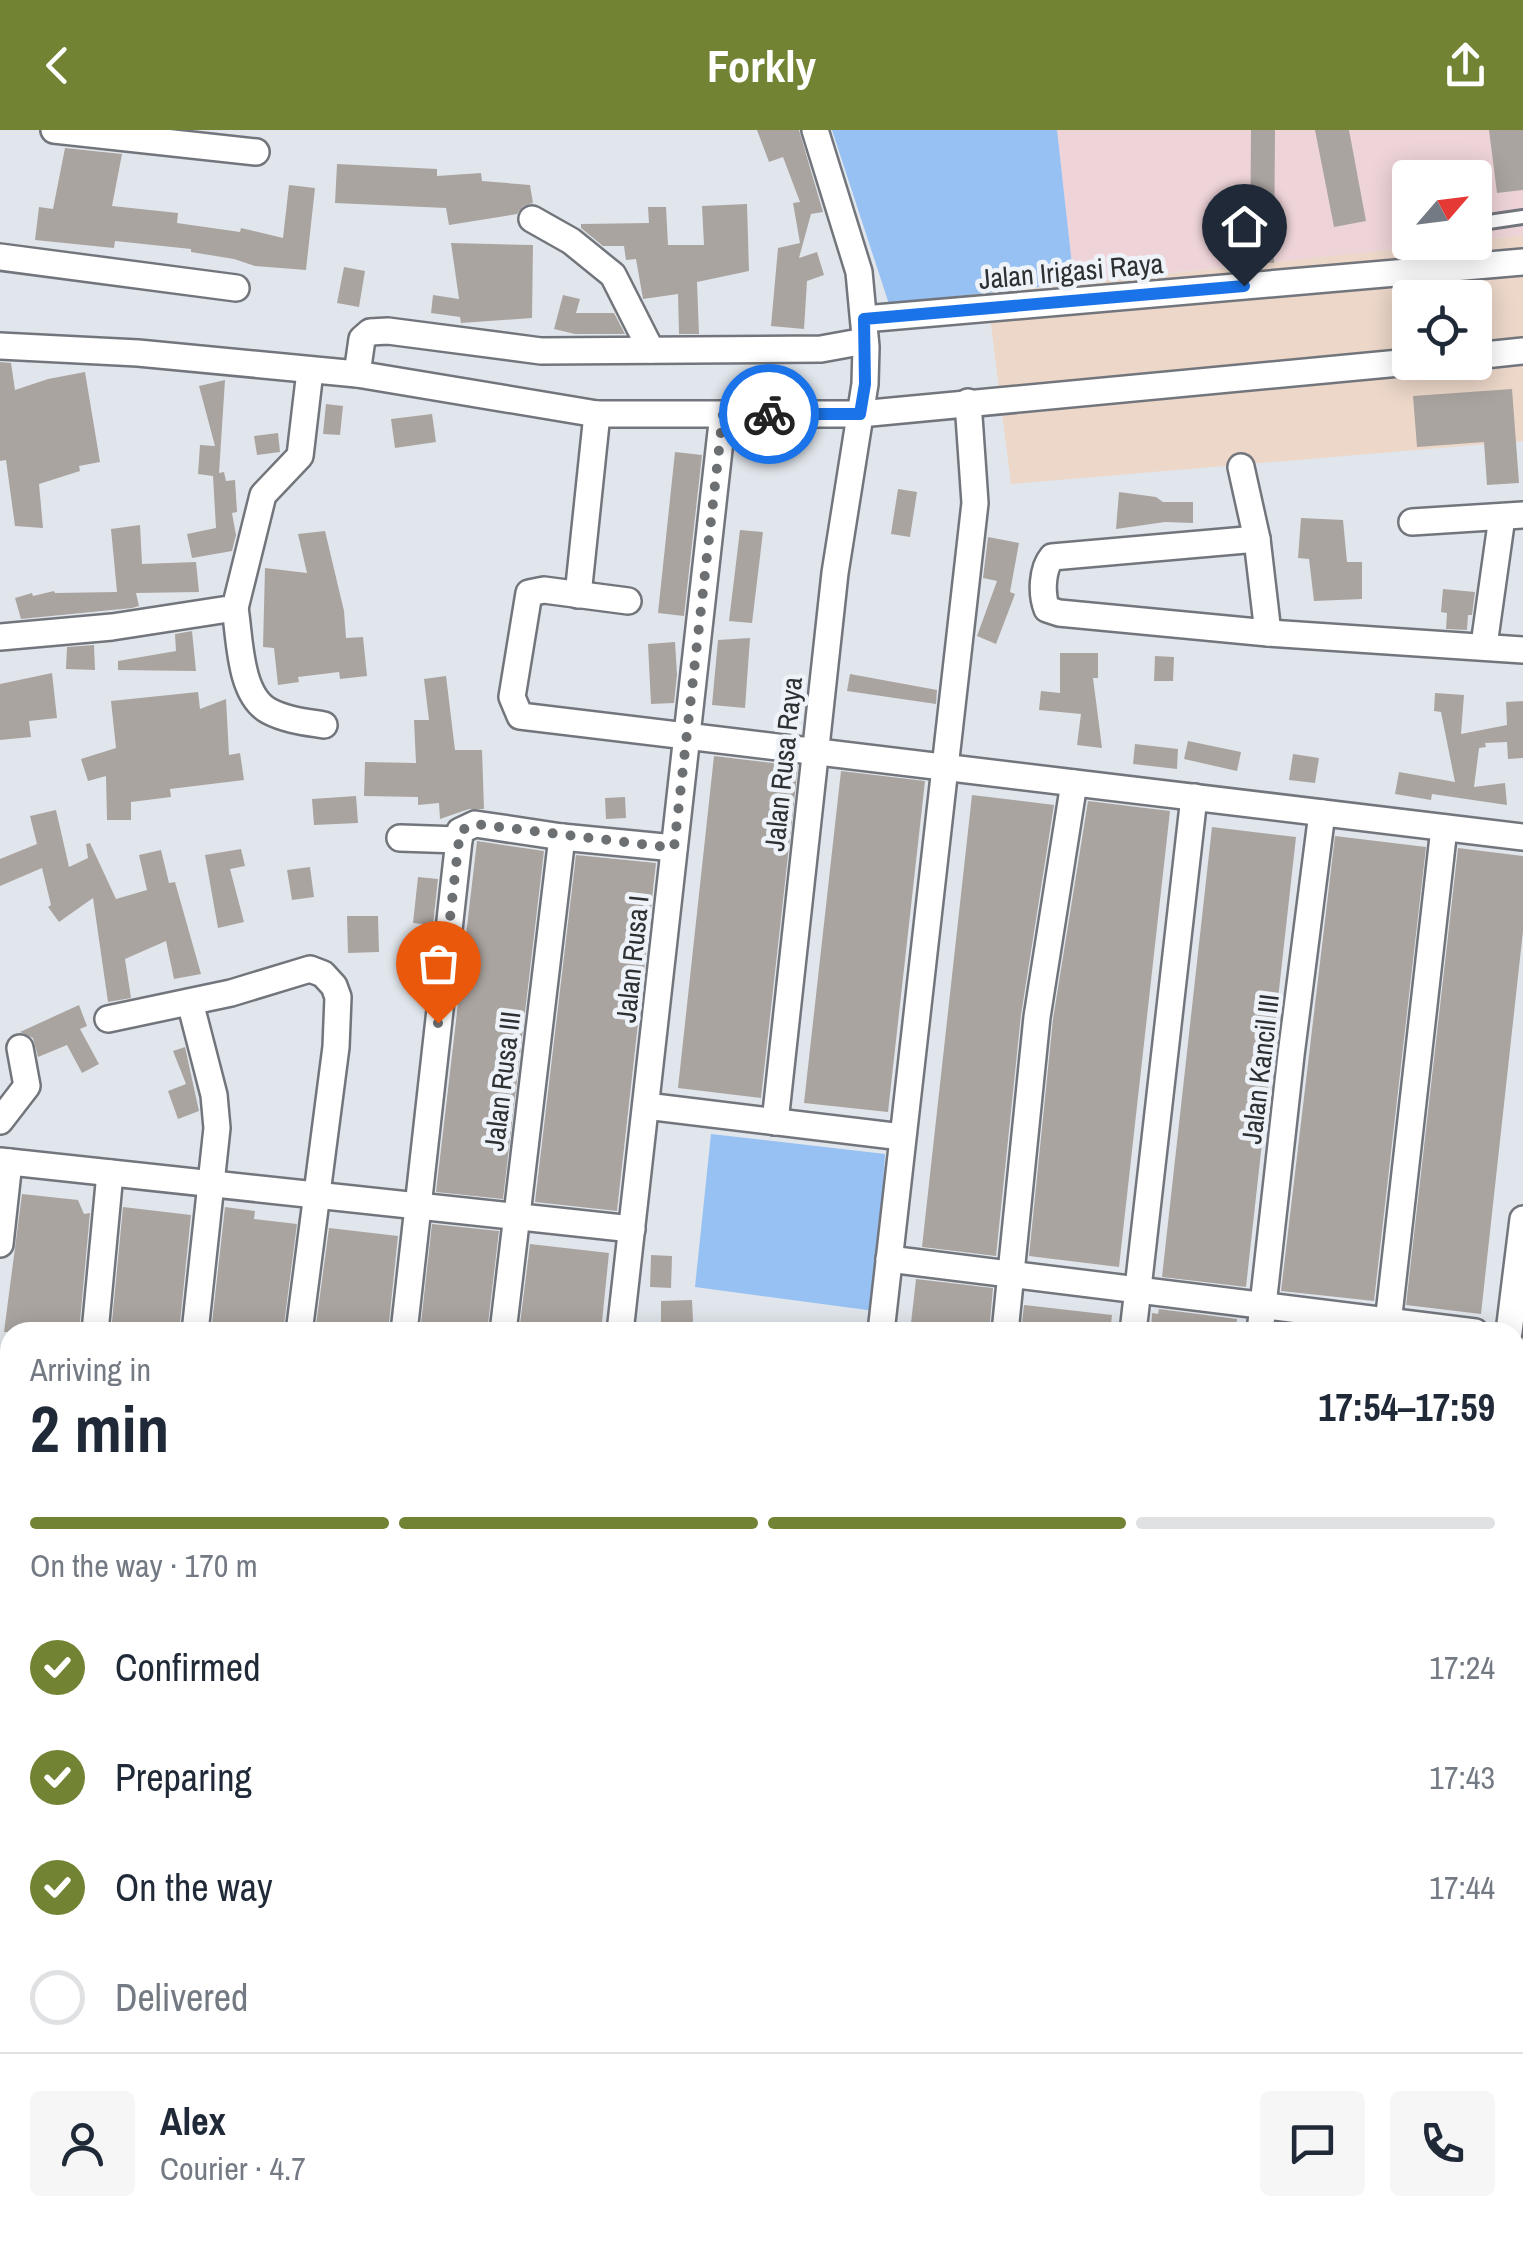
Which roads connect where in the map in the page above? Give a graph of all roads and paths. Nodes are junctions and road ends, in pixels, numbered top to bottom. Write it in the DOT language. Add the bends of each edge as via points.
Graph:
graph roads {
  1 [pos="54,130"];
  2 [pos="815,130"];
  3 [pos="108,133"];
  4 [pos="256,152"];
  5 [pos="1523,217"];
  6 [pos="532,219"];
  7 [pos="1492,222"];
  8 [pos="0,257"];
  9 [pos="1523,262"];
  10 [pos="236,288"];
  11 [pos="865,336"];
  12 [pos="0,346"];
  13 [pos="651,350"];
  14 [pos="1523,351"];
  15 [pos="1492,354"];
  16 [pos="1392,364"];
  17 [pos="310,371"];
  18 [pos="357,374"];
  19 [pos="968,402"];
  20 [pos="597,414"];
  21 [pos="723,414"];
  22 [pos="860,414"];
  23 [pos="1240,467"];
  24 [pos="1512,516"];
  25 [pos="1412,522"];
  26 [pos="1257,539"];
  27 [pos="578,595"];
  28 [pos="628,601"];
  29 [pos="235,608"];
  30 [pos="1268,633"];
  31 [pos="0,637"];
  32 [pos="1484,646"];
  33 [pos="1523,650"];
  34 [pos="324,725"];
  35 [pos="687,738"];
  36 [pos="814,752"];
  37 [pos="944,766"];
  38 [pos="1074,782"];
  39 [pos="1194,797"];
  40 [pos="1322,813"];
  41 [pos="1444,828"];
  42 [pos="562,837"];
  43 [pos="400,838"];
  44 [pos="1523,838"];
  45 [pos="458,840"];
  46 [pos="674,848"];
  47 [pos="190,1002"];
  48 [pos="108,1018"];
  49 [pos="20,1048"];
  50 [pos="646,1106"];
  51 [pos="0,1121"];
  52 [pos="775,1122"];
  53 [pos="902,1137"];
  54 [pos="4,1161"];
  55 [pos="110,1172"];
  56 [pos="212,1184"];
  57 [pos="316,1195"];
  58 [pos="418,1206"];
  59 [pos="517,1217"];
  60 [pos="1523,1219"];
  61 [pos="632,1229"];
  62 [pos="0,1244"];
  63 [pos="888,1260"];
  64 [pos="1012,1273"];
  65 [pos="1138,1290"];
  66 [pos="1263,1306"];
  67 [pos="96,1322"];
  68 [pos="197,1322"];
  69 [pos="300,1322"];
  70 [pos="405,1322"];
  71 [pos="505,1322"];
  72 [pos="621,1322"];
  73 [pos="882,1322"];
  74 [pos="1006,1322"];
  75 [pos="1134,1322"];
  76 [pos="1261,1322"];
  77 [pos="1363,1322"];
  78 [pos="1388,1322"];
  79 [pos="1510,1322"];
  1 -- 3 [label="street"];
  2 -- 11 [label="street, Jalan Rusa Raya" via="859,272"];
  3 -- 4 [label="street"];
  5 -- 7 [label="lane"];
  6 -- 13 [label="street" via="613,275"];
  8 -- 10 [label="street"];
  9 -- 11 [label="street, Jalan Irigasi Raya"];
  11 -- 13 [label="street, Jalan Irigasi Raya" via="821,349"];
  11 -- 22 [label="street, Jalan Rusa Raya"];
  12 -- 17 [label="street"];
  13 -- 18 [label="street, Jalan Irigasi Raya" via="541,351 388,330 362,339"];
  14 -- 15 [label="street"];
  16 -- 19 [label="street"];
  17 -- 18 [label="street"];
  17 -- 29 [label="street" via="300,456 264,495"];
  18 -- 20 [label="street"];
  19 -- 22 [label="street"];
  19 -- 37 [label="street" via="975,503"];
  20 -- 21 [label="street"];
  20 -- 27 [label="street"];
  21 -- 22 [label="street"];
  21 -- 35 [label="street, Jalan Rusa I"];
  22 -- 36 [label="street, Jalan Rusa Raya"];
  23 -- 26 [label="street"];
  24 -- 25 [label="street"];
  24 -- 32 [label="street"];
  26 -- 30 [label="street"];
  26 -- 30 [label="street" via="1052,556 1043,599 1059,613"];
  27 -- 28 [label="street"];
  27 -- 35 [label="street" via="535,590 527,596 512,697 518,714"];
  29 -- 31 [label="street"];
  29 -- 34 [label="street" via="256,700 283,718"];
  30 -- 32 [label="street"];
  32 -- 33 [label="street"];
  35 -- 36 [label="street"];
  35 -- 46 [label="street, Jalan Rusa I"];
  36 -- 37 [label="street"];
  36 -- 52 [label="street, Jalan Rusa Raya"];
  37 -- 38 [label="street"];
  37 -- 53 [label="street"];
  38 -- 39 [label="street"];
  38 -- 64 [label="street" via="1038,1017"];
  39 -- 40 [label="street"];
  39 -- 65 [label="street"];
  40 -- 41 [label="street"];
  40 -- 66 [label="street, Jalan Kancil III"];
  41 -- 44 [label="street"];
  41 -- 78 [label="street"];
  42 -- 45 [label="street" via="475,824 460,831"];
  42 -- 46 [label="street"];
  42 -- 59 [label="street, Jalan Rusa III"];
  43 -- 45 [label="street"];
  45 -- 58 [label="street"];
  46 -- 50 [label="street, Jalan Rusa I"];
  47 -- 48 [label="street"];
  47 -- 56 [label="street" via="217,1111"];
  47 -- 57 [label="street" via="310,969 334,986 336,1047"];
  49 -- 51 [label="street" via="27,1086"];
  50 -- 52 [label="street"];
  50 -- 61 [label="street, Jalan Rusa I"];
  52 -- 53 [label="street"];
  53 -- 63 [label="street"];
  54 -- 55 [label="street"];
  54 -- 62 [label="street"];
  55 -- 56 [label="street"];
  55 -- 67 [label="street"];
  56 -- 57 [label="street"];
  56 -- 68 [label="street"];
  57 -- 58 [label="street"];
  57 -- 69 [label="street"];
  58 -- 59 [label="street"];
  58 -- 70 [label="street"];
  59 -- 61 [label="street"];
  59 -- 71 [label="street, Jalan Rusa III"];
  60 -- 79 [label="street"];
  61 -- 72 [label="street, Jalan Rusa I"];
  63 -- 64 [label="street"];
  63 -- 73 [label="street"];
  64 -- 65 [label="street"];
  64 -- 74 [label="street"];
  65 -- 66 [label="street"];
  65 -- 75 [label="street"];
  66 -- 76 [label="street, Jalan Kancil III"];
  66 -- 77 [label="street"];
}
